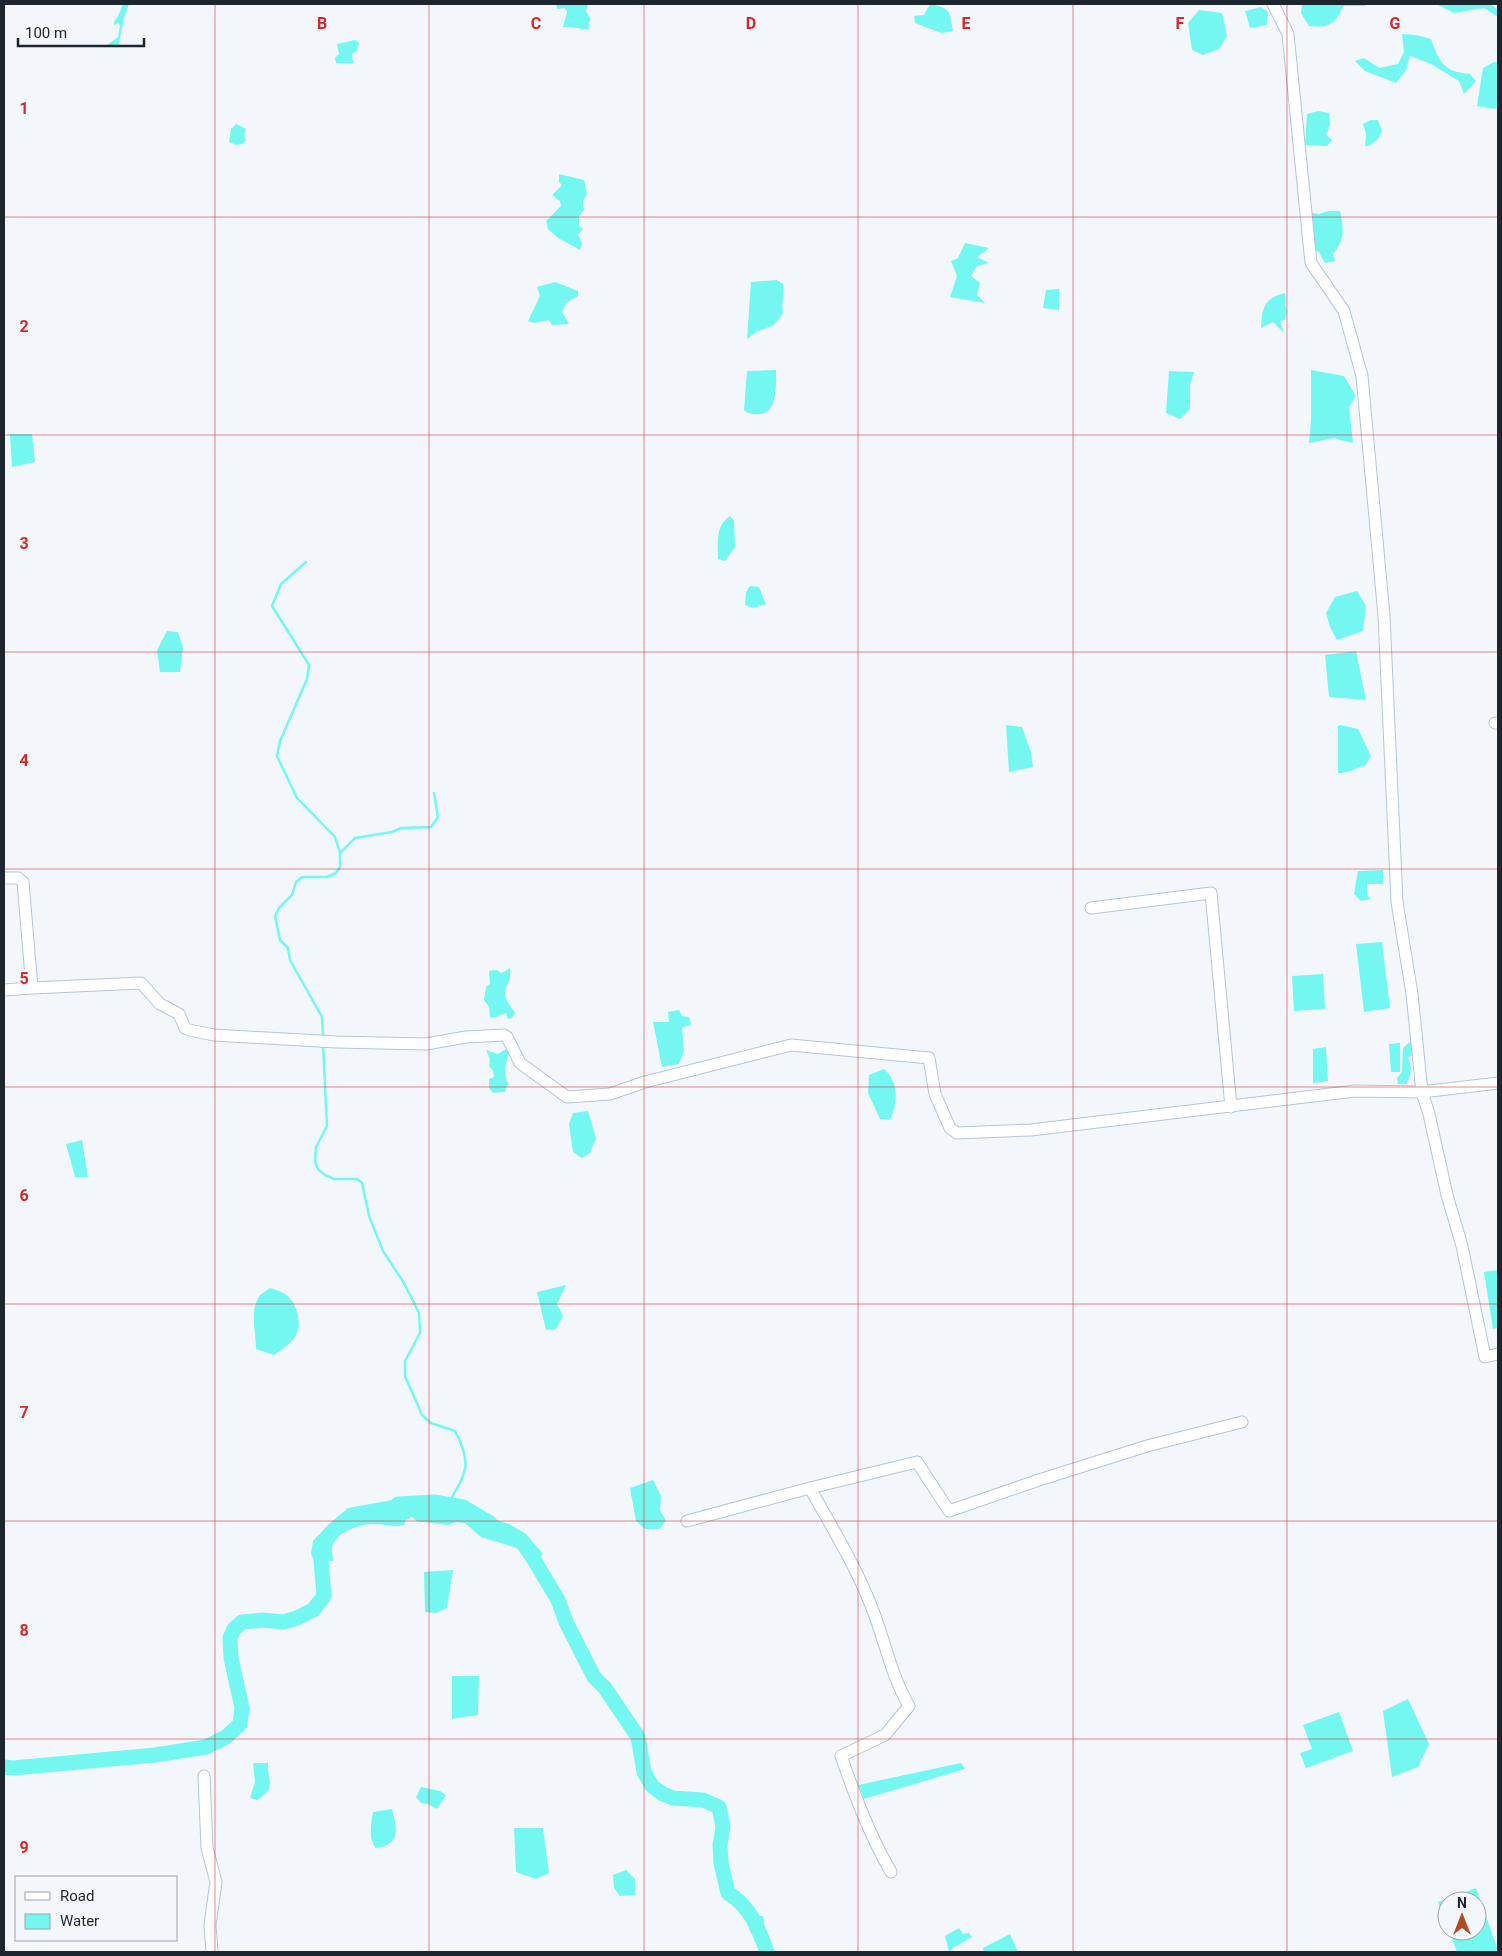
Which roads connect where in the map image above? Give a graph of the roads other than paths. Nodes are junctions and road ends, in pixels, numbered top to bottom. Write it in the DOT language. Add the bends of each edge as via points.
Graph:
graph roads {
  1 [pos="1273,4"];
  2 [pos="4,878"];
  3 [pos="1091,908"];
  4 [pos="32,988"];
  5 [pos="4,990"];
  6 [pos="1498,1083"];
  7 [pos="1422,1092"];
  8 [pos="1231,1107"];
  9 [pos="1498,1354"];
  10 [pos="1242,1422"];
  11 [pos="810,1488"];
  12 [pos="687,1521"];
  13 [pos="204,1776"];
  14 [pos="892,1872"];
  15 [pos="212,1952"];
  1 -- 7 [label="street" via="1288,34 1311,263 1344,311 1362,376 1384,616 1397,902 1412,994"];
  2 -- 4 [label="street" via="18,878 23,882"];
  3 -- 8 [label="street" via="1211,893"];
  4 -- 5 [label="street"];
  4 -- 8 [label="street" via="141,983 160,1004 179,1014 186,1028 214,1035 426,1044 504,1035 520,1063 567,1097 610,1094 791,1045 929,1058 935,1094 950,1128 957,1133 1031,1130"];
  6 -- 7 [label="street"];
  7 -- 8 [label="street" via="1355,1090"];
  7 -- 9 [label="street" via="1446,1195 1462,1246 1485,1357"];
  10 -- 11 [label="street" via="1147,1446 949,1511 917,1462"];
  11 -- 12 [label="street"];
  11 -- 14 [label="street" via="855,1570 909,1706 885,1735 841,1756 856,1798"];
  13 -- 15 [label="street" via="207,1848 216,1882 210,1925"];
}
